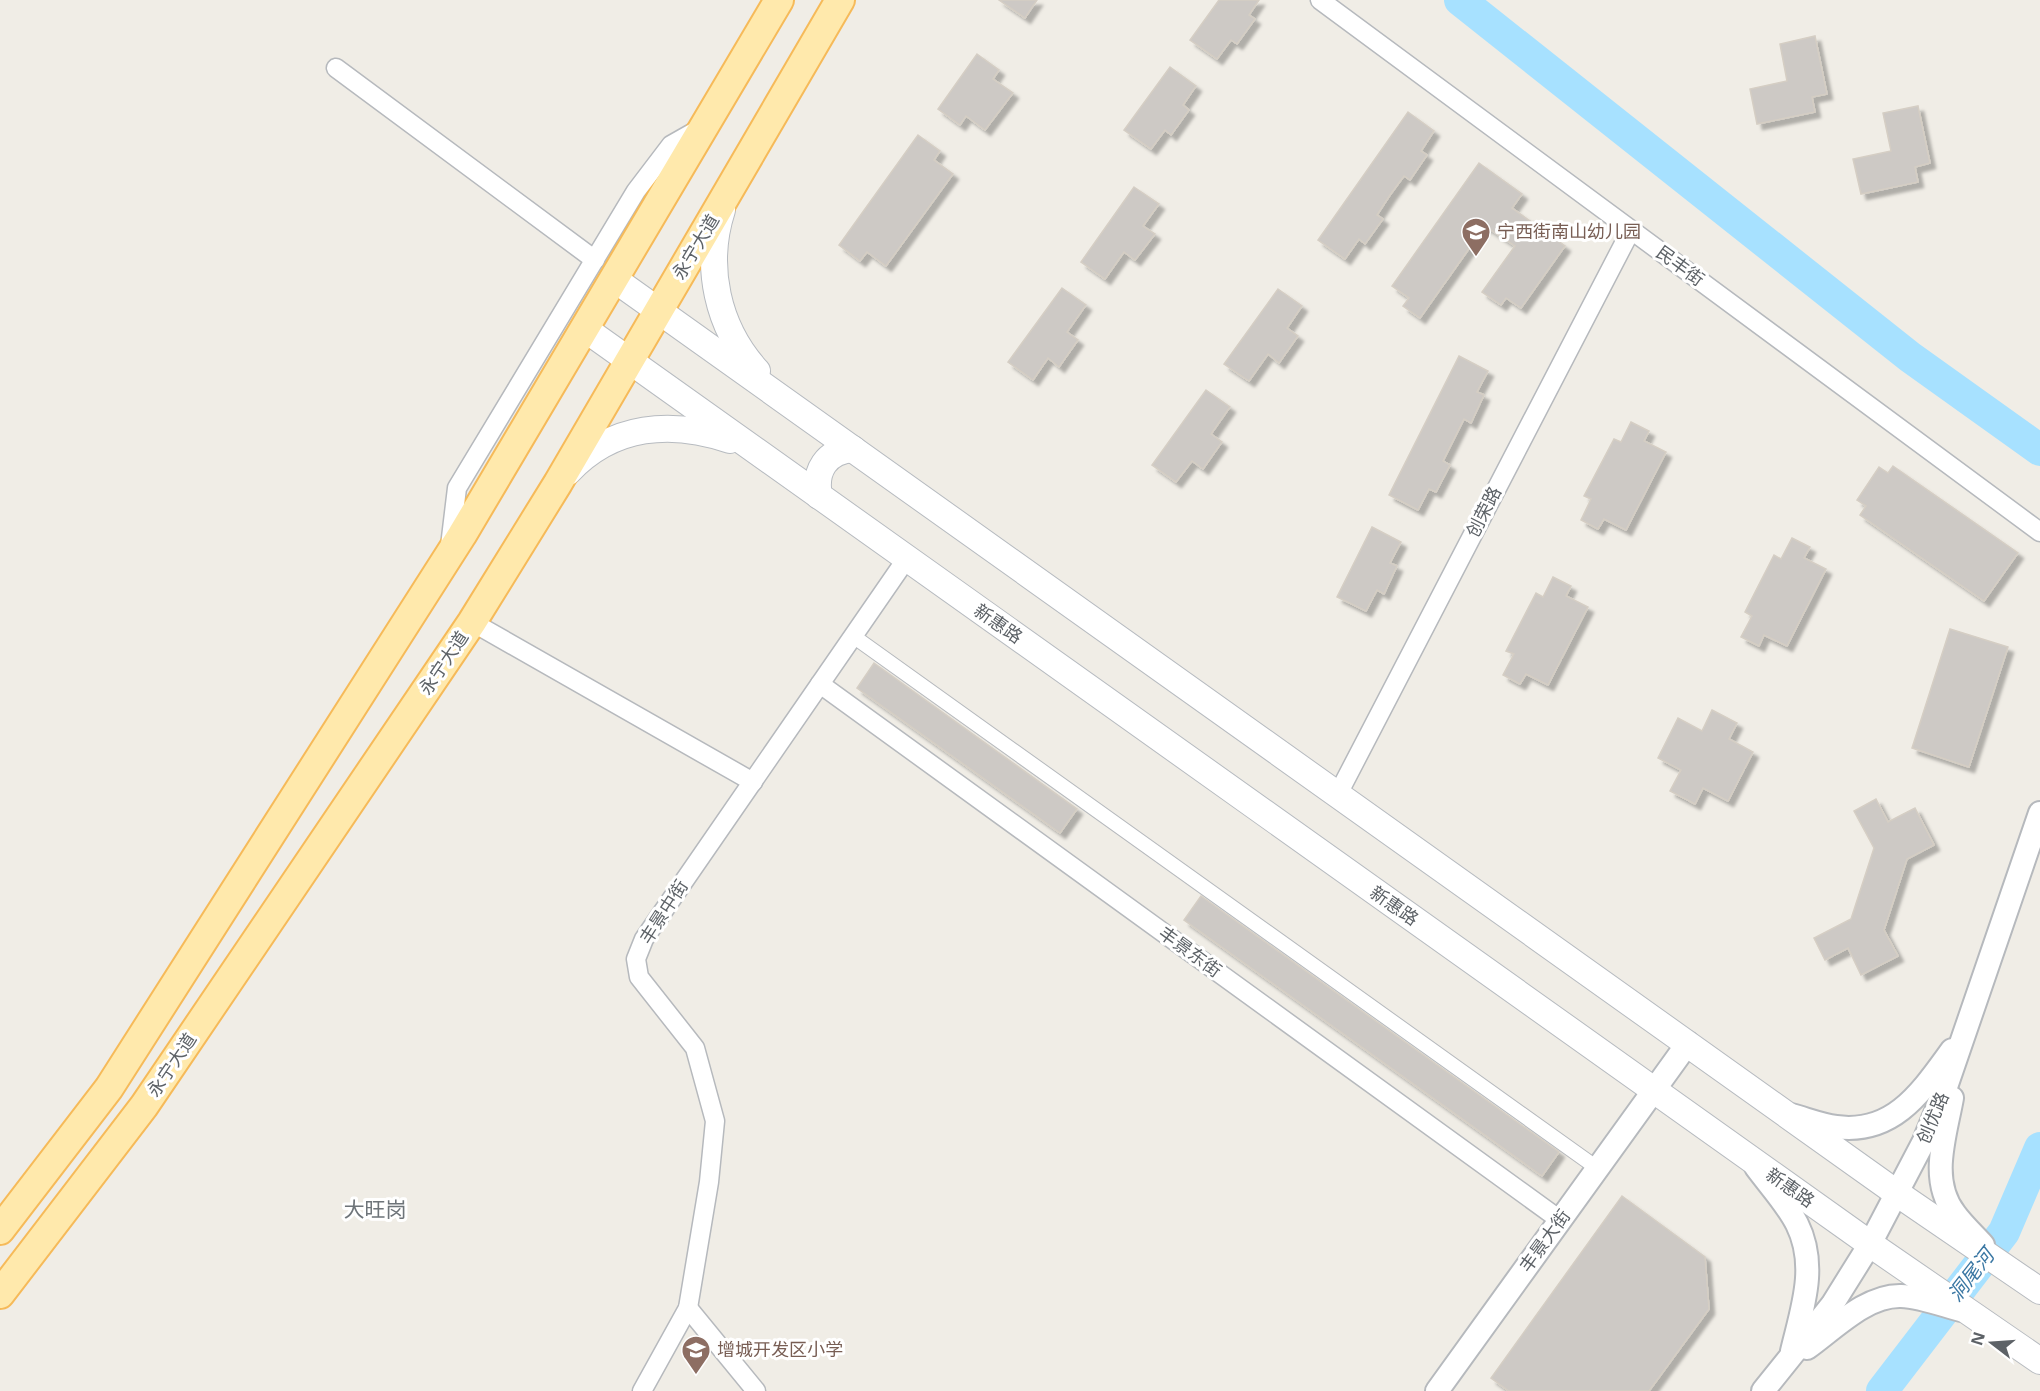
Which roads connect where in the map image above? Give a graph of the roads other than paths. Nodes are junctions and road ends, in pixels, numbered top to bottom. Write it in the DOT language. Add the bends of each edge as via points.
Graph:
graph roads {
  1 [pos="779,0"];
  2 [pos="840,0"];
  3 [pos="1320,0"];
  4 [pos="336,68"];
  5 [pos="727,195"];
  6 [pos="1631,230"];
  7 [pos="604,270"];
  8 [pos="658,310"];
  9 [pos="585,329"];
  10 [pos="628,360"];
  11 [pos="784,400"];
  12 [pos="751,447"];
  13 [pos="853,449"];
  14 [pos="558,483"];
  15 [pos="819,496"];
  16 [pos="2040,531"];
  17 [pos="450,554"];
  18 [pos="907,558"];
  19 [pos="472,622"];
  20 [pos="853,636"];
  21 [pos="820,684"];
  22 [pos="753,782"];
  23 [pos="1338,794"];
  24 [pos="2040,813"];
  25 [pos="1966,1032"];
  26 [pos="1688,1044"];
  27 [pos="1653,1090"];
  28 [pos="1785,1113"];
  29 [pos="1750,1159"];
  30 [pos="1597,1168"];
  31 [pos="1898,1194"];
  32 [pos="1560,1220"];
  33 [pos="1950,1220"];
  34 [pos="0,1230"];
  35 [pos="1870,1245"];
  36 [pos="2036,1288"];
  37 [pos="0,1294"];
  38 [pos="688,1308"];
  39 [pos="1969,1312"];
  40 [pos="2040,1361"];
  41 [pos="1789,1362"];
  42 [pos="642,1391"];
  43 [pos="756,1391"];
  44 [pos="1437,1391"];
  45 [pos="1763,1391"];
  1 -- 7 [label="main road" via="705,126"];
  2 -- 5 [label="main road, 永宁大道"];
  3 -- 6 [label="street, 民丰街"];
  4 -- 7 [label="street"];
  5 -- 8 [label="main road, 永宁大道"];
  5 -- 11 [label="main road" via="716,228 717,296 728,328 746,358"];
  6 -- 16 [label="street, 民丰街"];
  6 -- 23 [label="street, 创荣路"];
  7 -- 8 [label="main road"];
  7 -- 9 [label="main road"];
  7 -- 17 [label="street" via="457,488"];
  8 -- 10 [label="main road, 永宁大道"];
  8 -- 11 [label="main road"];
  9 -- 10 [label="main road, 新惠路"];
  9 -- 17 [label="main road"];
  10 -- 12 [label="main road, 新惠路"];
  10 -- 14 [label="main road, 永宁大道"];
  11 -- 13 [label="main road"];
  12 -- 14 [label="main road" via="699,431 652,428 600,446"];
  12 -- 15 [label="main road, 新惠路"];
  13 -- 15 [label="main road" via="837,452 824,462 817,478"];
  13 -- 23 [label="main road"];
  14 -- 19 [label="main road, 永宁大道"];
  15 -- 18 [label="main road, 新惠路"];
  17 -- 34 [label="main road" via="109,1088"];
  18 -- 20 [label="street, 丰景中街"];
  18 -- 27 [label="main road, 新惠路"];
  19 -- 22 [label="street"];
  19 -- 37 [label="main road, 永宁大道" via="144,1106"];
  20 -- 21 [label="street, 丰景中街"];
  20 -- 30 [label="street"];
  21 -- 22 [label="street, 丰景中街"];
  21 -- 32 [label="street, 丰景东街"];
  22 -- 38 [label="street, 丰景中街" via="644,939 636,959 639,977 695,1048 715,1121"];
  23 -- 26 [label="main road"];
  24 -- 25 [label="street, 创优路"];
  25 -- 28 [label="street" via="1912,1103 1886,1120 1856,1128 1835,1127"];
  25 -- 31 [label="street, 创优路" via="1924,1141"];
  25 -- 33 [label="street" via="1941,1154 1940,1175"];
  26 -- 27 [label="street, 丰景大街"];
  26 -- 28 [label="main road"];
  27 -- 29 [label="main road, 新惠路"];
  27 -- 30 [label="street, 丰景大街"];
  28 -- 31 [label="main road"];
  29 -- 35 [label="main road, 新惠路"];
  29 -- 41 [label="street" via="1797,1224 1805,1244 1807,1288"];
  30 -- 32 [label="street, 丰景大街"];
  31 -- 33 [label="main road"];
  31 -- 35 [label="street, 创优路"];
  32 -- 44 [label="street, 丰景大街"];
  33 -- 36 [label="main road" via="2000,1264"];
  35 -- 39 [label="main road, 新惠路"];
  35 -- 41 [label="street, 创优路"];
  38 -- 42 [label="street"];
  38 -- 43 [label="street"];
  39 -- 40 [label="main road, 新惠路"];
  39 -- 41 [label="street" via="1901,1296 1879,1299"];
  41 -- 45 [label="street, 创优路"];
}
